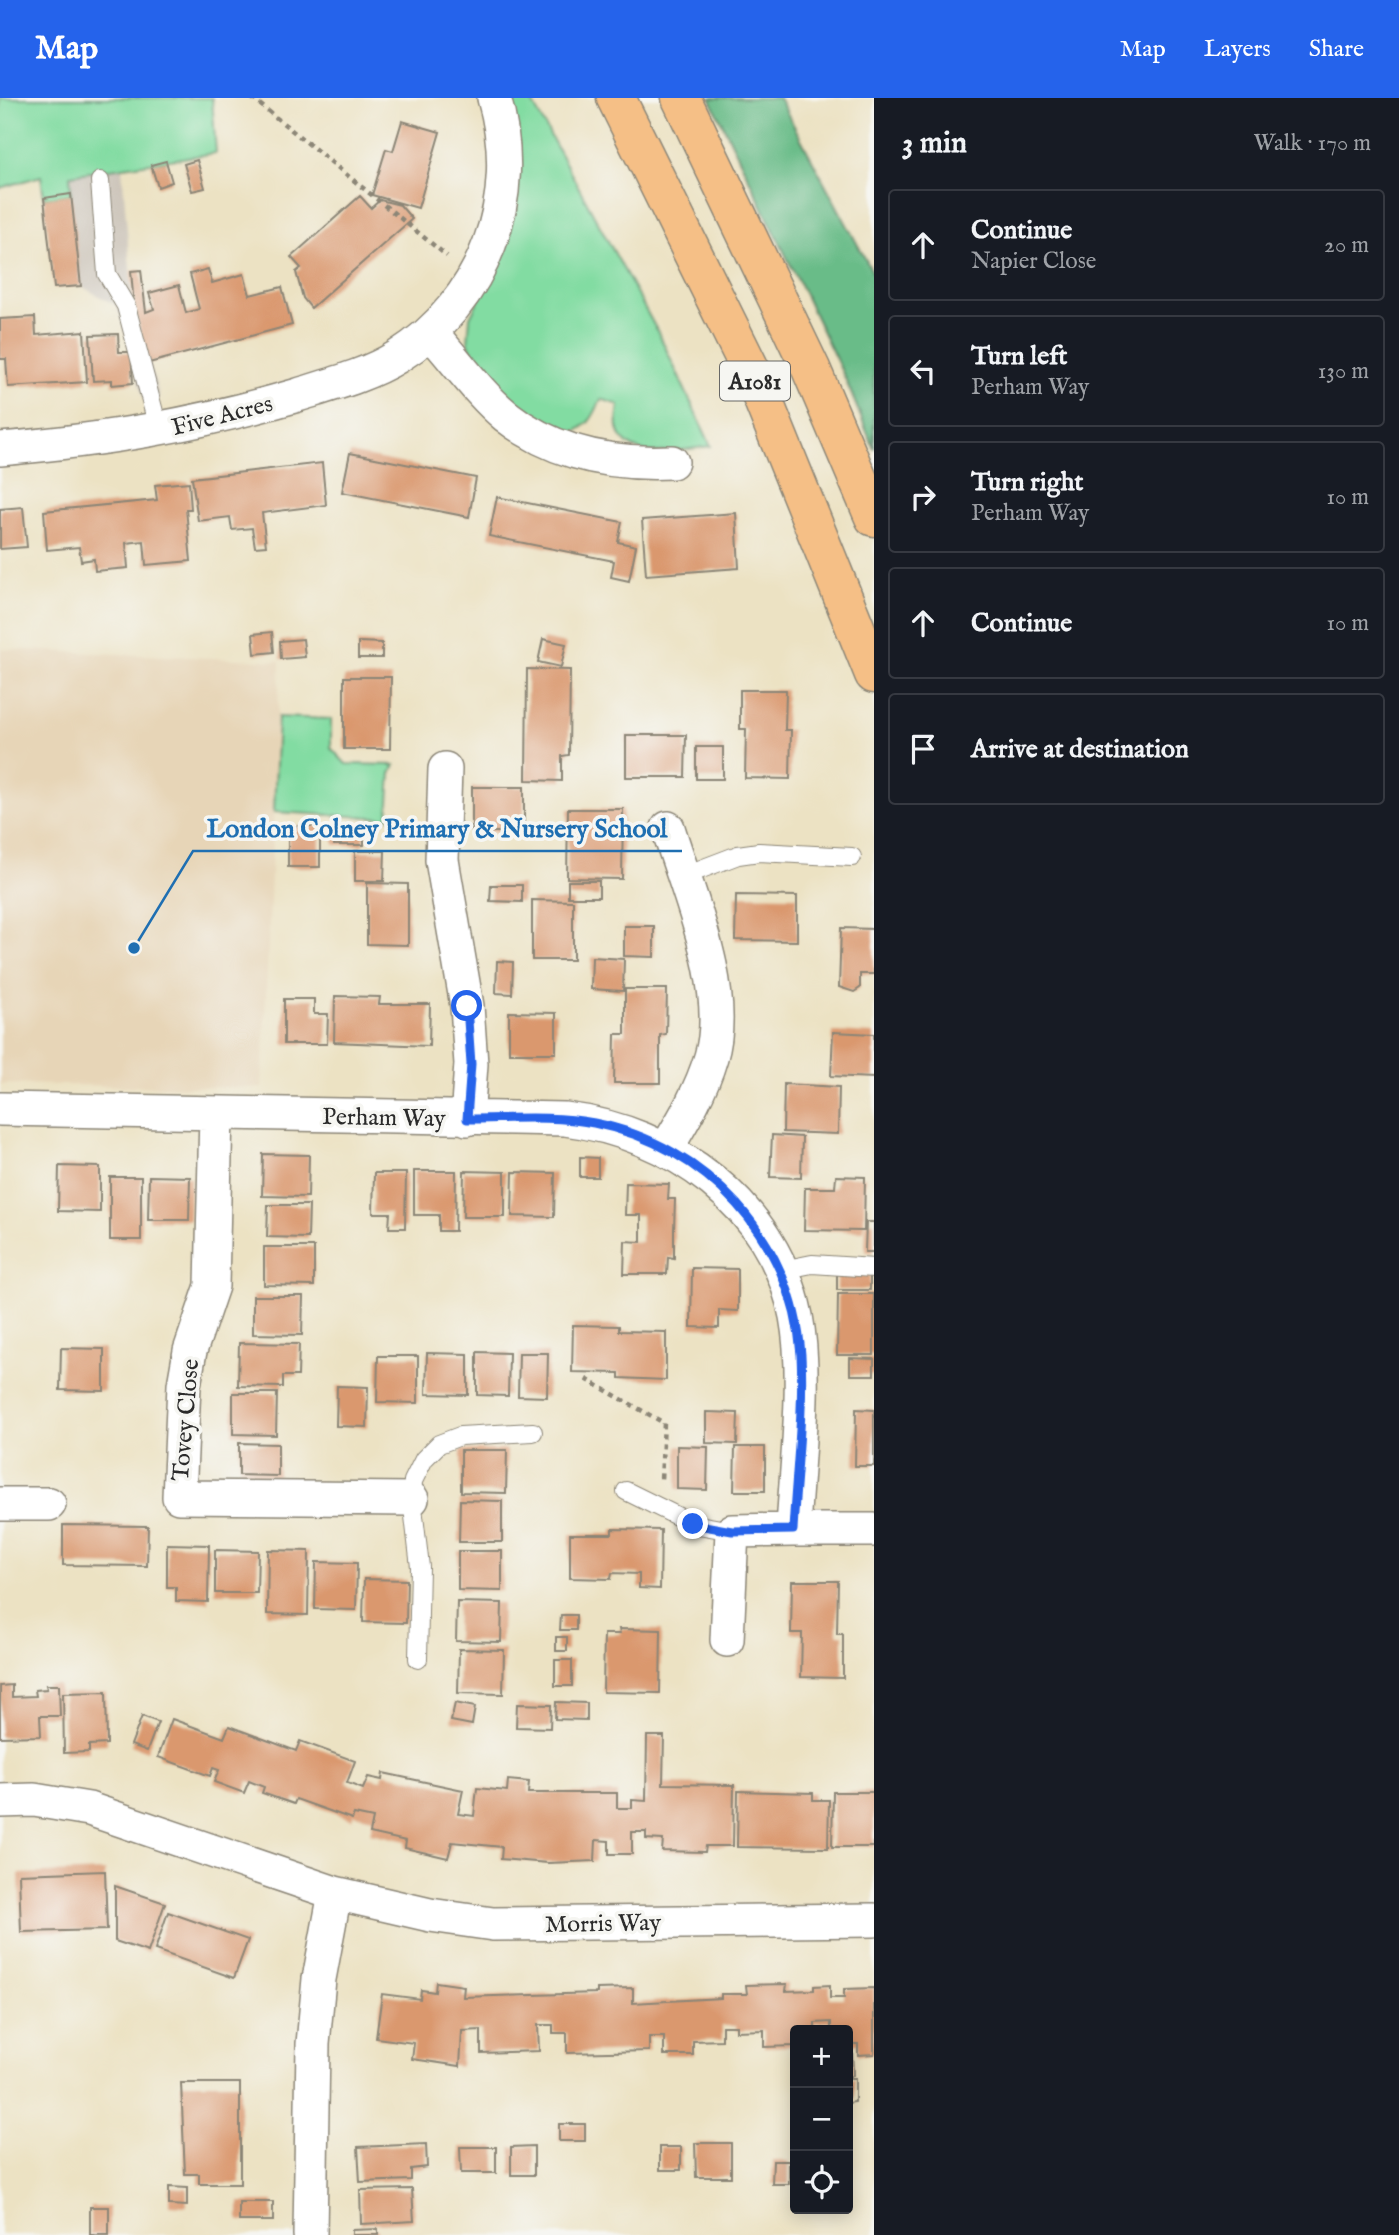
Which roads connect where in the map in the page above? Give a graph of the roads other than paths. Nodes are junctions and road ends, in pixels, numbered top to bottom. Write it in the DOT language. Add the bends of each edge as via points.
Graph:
graph roads {
  1 [pos="494,98"];
  2 [pos="616,98"];
  3 [pos="681,98"];
  4 [pos="100,181"];
  5 [pos="431,332"];
  6 [pos="159,431"];
  7 [pos="0,449"];
  8 [pos="672,462"];
  9 [pos="874,517"];
  10 [pos="874,674"];
  11 [pos="445,769"];
  12 [pos="668,828"];
  13 [pos="852,857"];
  14 [pos="683,876"];
  15 [pos="0,1109"];
  16 [pos="216,1113"];
  17 [pos="467,1119"];
  18 [pos="666,1149"];
  19 [pos="874,1268"];
  20 [pos="782,1270"];
  21 [pos="533,1432"];
  22 [pos="626,1491"];
  23 [pos="412,1499"];
  24 [pos="0,1504"];
  25 [pos="49,1504"];
  26 [pos="793,1530"];
  27 [pos="874,1530"];
  28 [pos="732,1531"];
  29 [pos="727,1640"];
  30 [pos="418,1659"];
  31 [pos="0,1801"];
  32 [pos="335,1893"];
  33 [pos="874,1920"];
  34 [pos="310,2235"];
  1 -- 5 [label="street, Five Acres" via="506,164 495,231 473,278"];
  2 -- 10 [label="main road, A1081" via="752,375"];
  3 -- 9 [label="main road, A1081" via="811,369"];
  4 -- 6 [label="lane" via="107,274 125,306"];
  5 -- 6 [label="street, Five Acres" via="395,358 334,384"];
  5 -- 8 [label="street" via="505,415 534,434 596,459"];
  6 -- 7 [label="street, Five Acres"];
  11 -- 17 [label="street" via="442,860 467,1006 471,1064"];
  12 -- 14 [label="street"];
  13 -- 14 [label="lane" via="759,852"];
  14 -- 18 [label="street" via="716,987 718,1022 699,1092"];
  15 -- 16 [label="street, Perham Way"];
  16 -- 17 [label="street, Perham Way"];
  16 -- 23 [label="street, Tovey Close" via="212,1286 190,1350 184,1385 179,1497"];
  17 -- 18 [label="street, Perham Way" via="595,1123"];
  18 -- 20 [label="street, Perham Way" via="717,1182 743,1208"];
  19 -- 20 [label="lane" via="812,1264"];
  20 -- 26 [label="street, Perham Way" via="796,1315 801,1356"];
  21 -- 23 [label="lane" via="460,1436 439,1444 424,1459 413,1481"];
  22 -- 28 [label="lane" via="693,1524"];
  23 -- 30 [label="lane" via="420,1567"];
  24 -- 25 [label="street"];
  26 -- 27 [label="street"];
  26 -- 28 [label="street"];
  28 -- 29 [label="street"];
  31 -- 32 [label="street, Morris Way" via="34,1800 89,1809"];
  32 -- 33 [label="street, Morris Way" via="493,1924"];
  32 -- 34 [label="street" via="318,1979 313,2044"];
}
